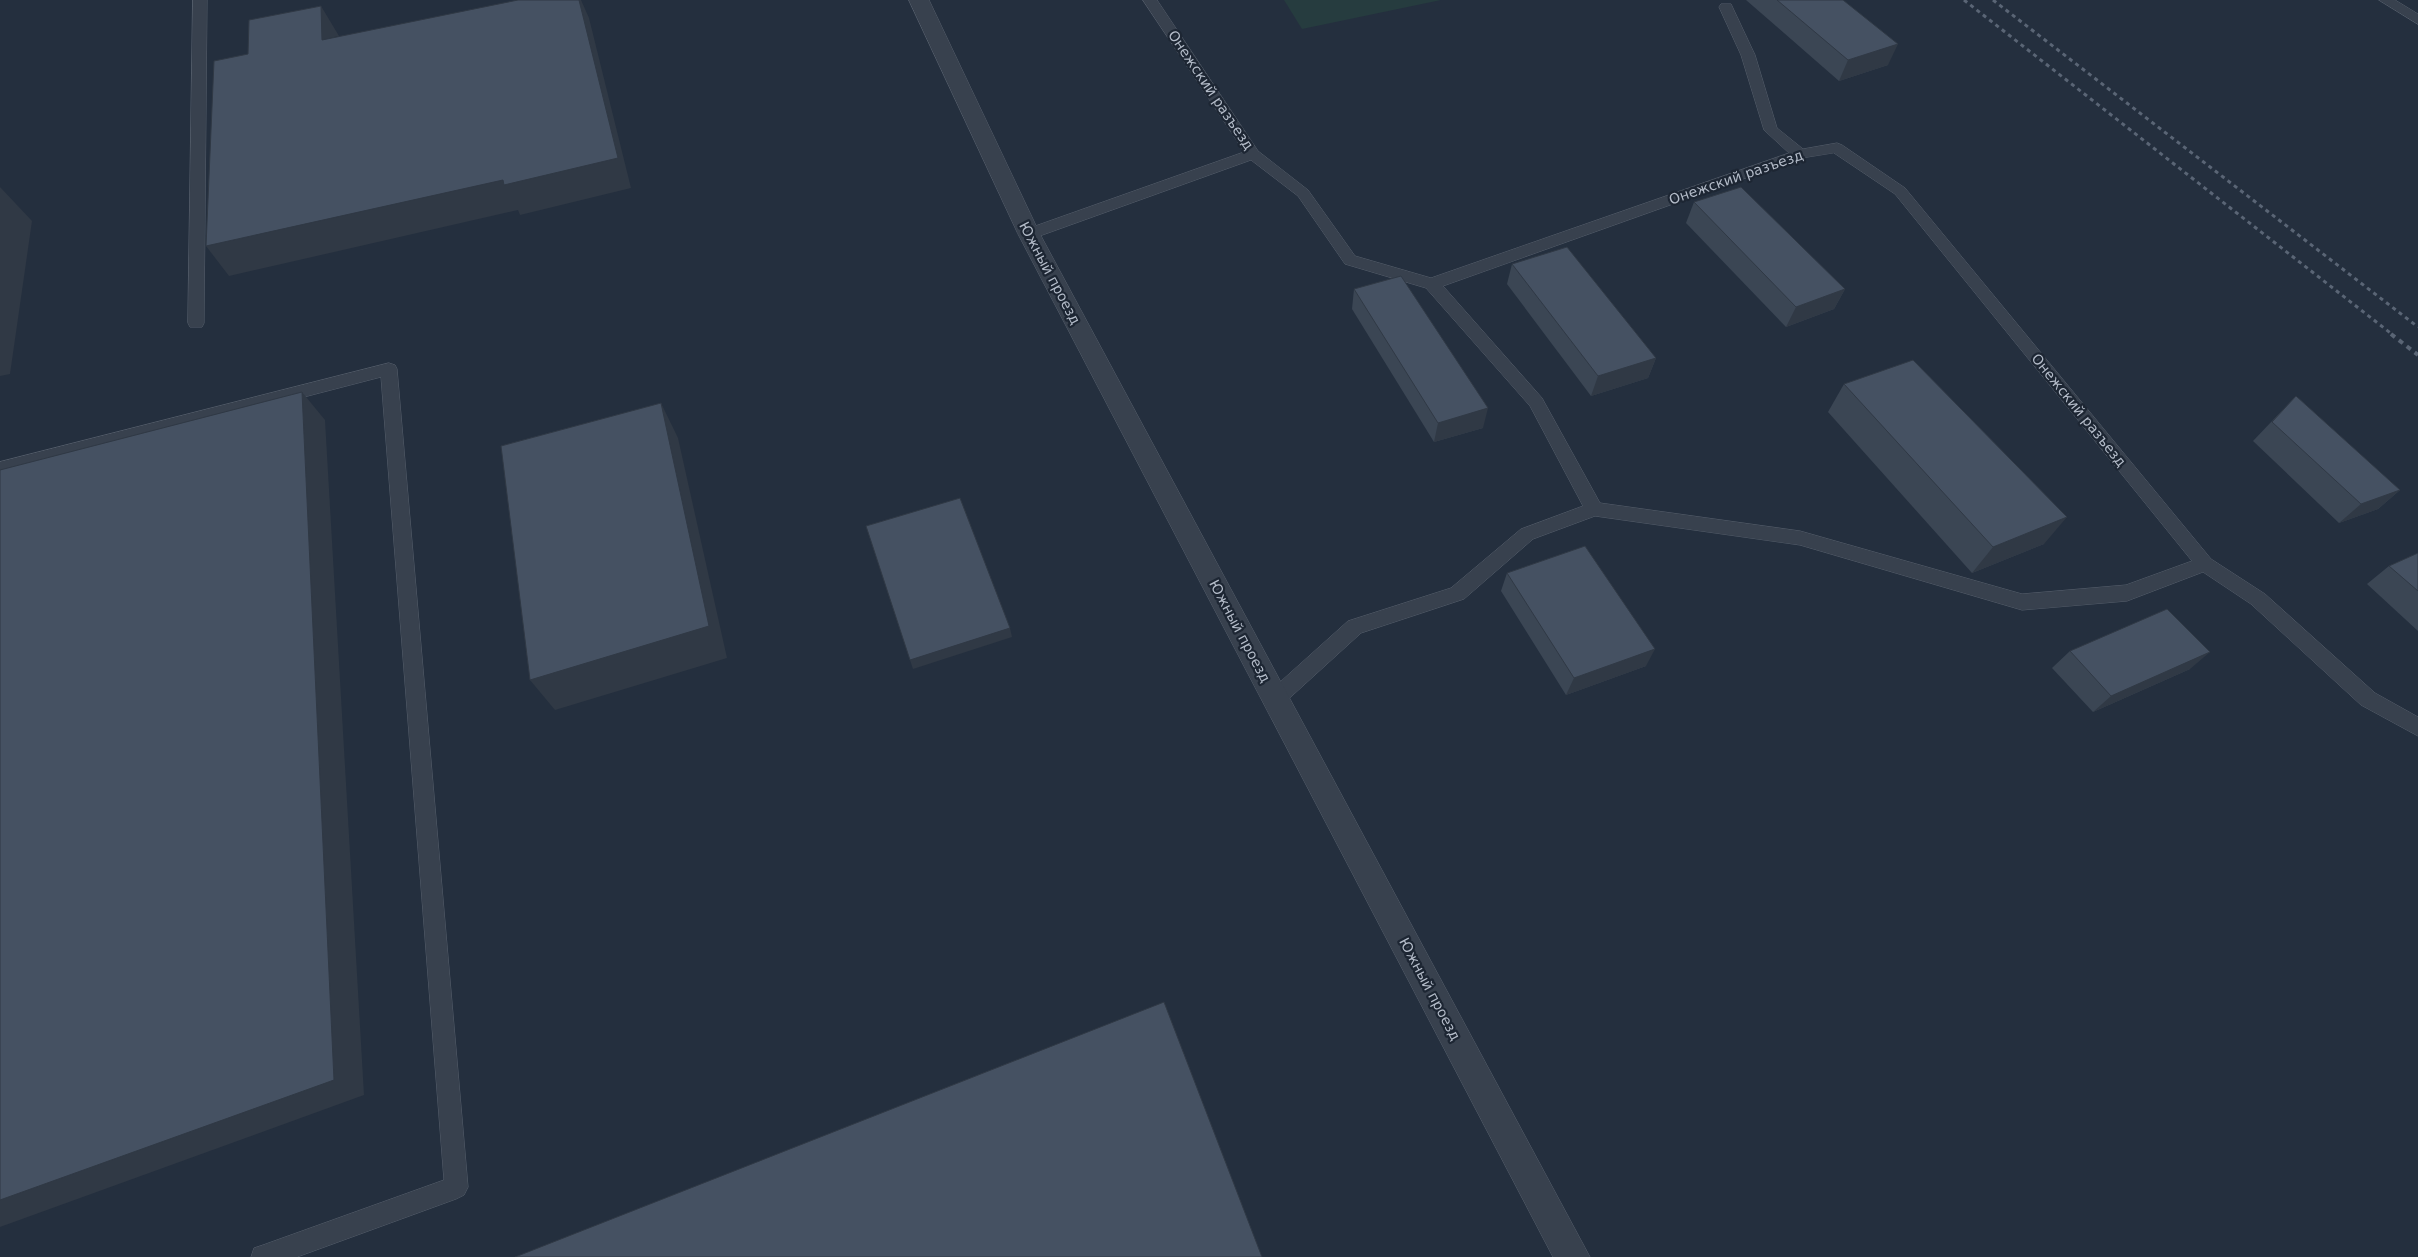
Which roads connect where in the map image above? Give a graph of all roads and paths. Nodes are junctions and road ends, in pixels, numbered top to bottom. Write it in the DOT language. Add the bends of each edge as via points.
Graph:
graph roads {
  1 [pos="200,0"];
  2 [pos="919,0"];
  3 [pos="1150,0"];
  4 [pos="2386,0"];
  5 [pos="1726,7"];
  6 [pos="2418,20"];
  7 [pos="1253,154"];
  8 [pos="1800,154"];
  9 [pos="1029,234"];
  10 [pos="1432,284"];
  11 [pos="196,323"];
  12 [pos="0,469"];
  13 [pos="1594,509"];
  14 [pos="2205,564"];
  15 [pos="1276,698"];
  16 [pos="2418,727"];
  17 [pos="264,1257"];
  18 [pos="1572,1257"];
  1 -- 11 [label="lane"];
  2 -- 9 [label="street, Южный проезд"];
  3 -- 7 [label="lane, Онежский разъезд"];
  4 -- 6 [label="lane"];
  5 -- 8 [label="lane" via="1748,55 1771,130"];
  7 -- 9 [label="lane"];
  7 -- 10 [label="lane, Онежский разъезд" via="1303,193 1350,260"];
  8 -- 10 [label="lane, Онежский разъезд"];
  8 -- 14 [label="lane, Онежский разъезд" via="1837,148 1900,191"];
  9 -- 15 [label="street, Южный проезд"];
  10 -- 13 [label="lane" via="1536,402"];
  12 -- 17 [label="lane" via="389,369 456,1186"];
  13 -- 14 [label="lane" via="1800,538 2022,602 2127,594"];
  13 -- 15 [label="lane" via="1527,534 1457,594 1355,627"];
  14 -- 16 [label="lane, Онежский разъезд" via="2258,599 2368,699"];
  15 -- 18 [label="street, Южный проезд"];
}
